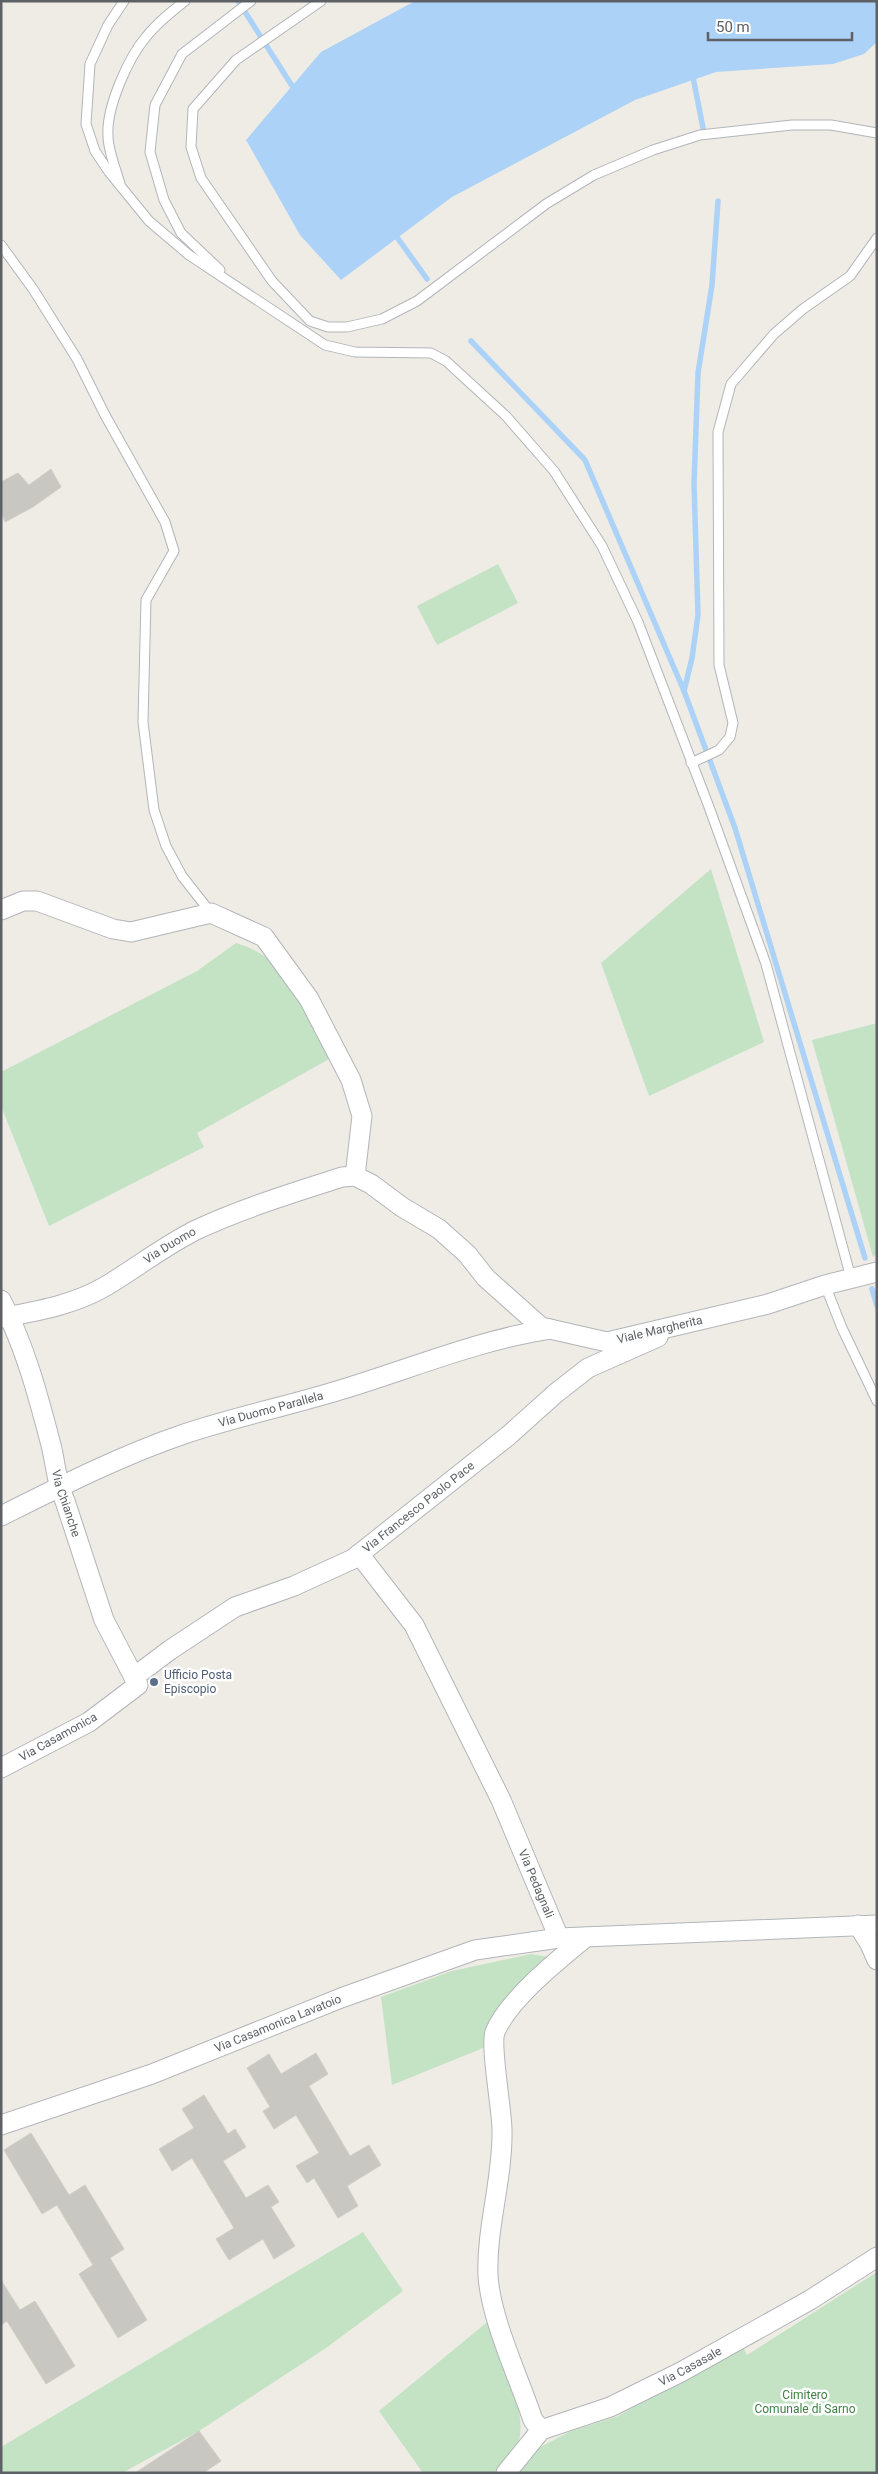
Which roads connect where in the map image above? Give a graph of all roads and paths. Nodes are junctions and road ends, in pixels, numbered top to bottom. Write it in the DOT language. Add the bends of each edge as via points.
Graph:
graph roads {
  1 [pos="124,1"];
  2 [pos="186,1"];
  3 [pos="321,1"];
  4 [pos="250,2"];
  5 [pos="877,133"];
  6 [pos="121,187"];
  7 [pos="877,238"];
  8 [pos="1,245"];
  9 [pos="233,282"];
  10 [pos="310,321"];
  11 [pos="304,333"];
  12 [pos="695,761"];
  13 [pos="1,910"];
  14 [pos="211,913"];
  15 [pos="349,1176"];
  16 [pos="877,1272"];
  17 [pos="851,1278"];
  18 [pos="825,1285"];
  19 [pos="4,1311"];
  20 [pos="693,1322"];
  21 [pos="550,1329"];
  22 [pos="877,1401"];
  23 [pos="58,1487"];
  24 [pos="1,1516"];
  25 [pos="359,1554"];
  26 [pos="136,1681"];
  27 [pos="1,1768"];
  28 [pos="868,1925"];
  29 [pos="586,1937"];
  30 [pos="559,1938"];
  31 [pos="877,1960"];
  32 [pos="1,2126"];
  33 [pos="877,2257"];
  34 [pos="541,2430"];
  35 [pos="506,2473"];
  1 -- 6 [label="lane" via="108,25 90,64 86,124 95,151"];
  2 -- 6 [label="lane" via="144,38 110,108 108,136"];
  3 -- 10 [label="lane" via="236,60 192,109 191,147 201,178 272,281"];
  4 -- 9 [label="lane" via="182,54 155,105 150,152 164,200 181,233"];
  5 -- 10 [label="lane" via="831,126 792,125 700,135 653,150 594,175 546,204 417,301 382,320 347,327 328,327"];
  6 -- 9 [label="lane" via="156,227 189,255"];
  7 -- 12 [label="lane" via="850,276 774,334 731,384 718,432 719,665 733,723 730,737 719,750"];
  8 -- 14 [label="lane" via="34,289 77,359 168,529 174,551 146,600 143,722 154,810 166,846 182,876"];
  9 -- 11 [label="lane"];
  10 -- 11 [label="lane"];
  11 -- 12 [label="lane" via="325,345 355,352 431,353 446,361 506,416 554,471 602,546 638,622"];
  12 -- 17 [label="lane" via="766,964"];
  13 -- 14 [label="street" via="23,901 37,901 113,929 131,932"];
  14 -- 15 [label="street" via="264,937 309,999 351,1080 362,1116"];
  15 -- 19 [label="street, Via Duomo" via="248,1208 196,1231 105,1286 69,1303"];
  15 -- 21 [label="street, Viale Margherita" via="371,1184 439,1229 493,1284 541,1327"];
  16 -- 17 [label="street, Viale Margherita"];
  17 -- 18 [label="street, Viale Margherita"];
  18 -- 20 [label="street, Viale Margherita" via="768,1304"];
  18 -- 22 [label="lane"];
  19 -- 23 [label="street, Via Chianche" via="17,1332 55,1459"];
  20 -- 21 [label="street, Viale Margherita" via="607,1342"];
  20 -- 25 [label="street, Via Francesco Paolo Pace" via="588,1368"];
  21 -- 23 [label="street, Via Duomo Parallela" via="450,1354 340,1390 184,1434"];
  23 -- 24 [label="street, Via Duomo Parallela"];
  23 -- 26 [label="street, Via Chianche" via="104,1620"];
  25 -- 26 [label="street, Via Francesco Paolo Pace" via="294,1586 236,1608 170,1650"];
  25 -- 30 [label="street, Via Pedagnali" via="414,1625 501,1800"];
  26 -- 27 [label="street, Via Casamonica" via="89,1722"];
  28 -- 29 [label="street"];
  28 -- 31 [label="street" via="870,1944"];
  29 -- 30 [label="street"];
  29 -- 34 [label="street" via="537,1980 508,2012 494,2034 502,2132 488,2279 498,2323 533,2420"];
  30 -- 32 [label="street, Via Casamonica Lavatoio" via="475,1950 341,1998 152,2074"];
  33 -- 34 [label="street, Via Casasale" via="810,2300 681,2372 610,2407"];
  34 -- 35 [label="street"];
}
